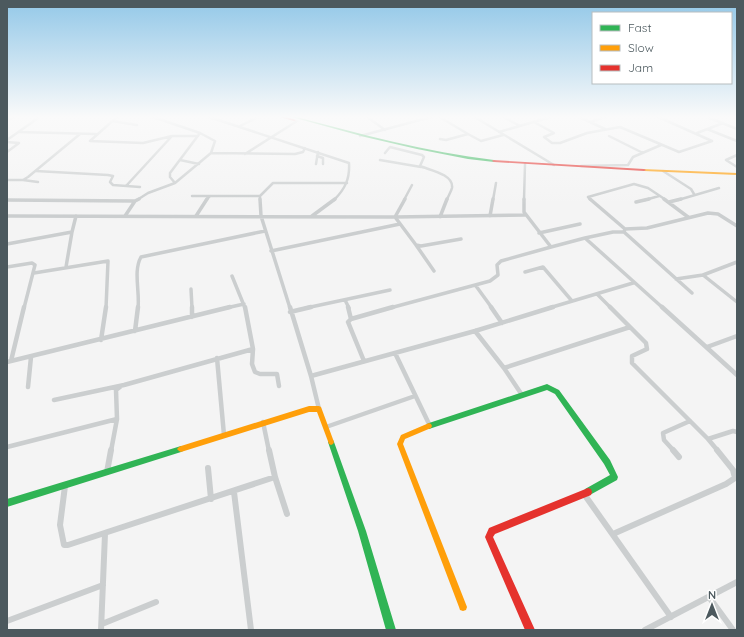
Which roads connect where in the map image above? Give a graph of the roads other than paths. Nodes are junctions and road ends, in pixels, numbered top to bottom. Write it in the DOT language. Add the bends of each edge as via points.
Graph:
graph roads {
  1 [pos="15,146"];
  2 [pos="66,146"];
  3 [pos="163,146"];
  4 [pos="190,146"];
  5 [pos="214,146"];
  6 [pos="257,146"];
  7 [pos="298,146"];
  8 [pos="387,146"];
  9 [pos="396,146"];
  10 [pos="522,146"];
  11 [pos="628,146"];
  12 [pos="661,146"];
  13 [pos="699,146"];
  14 [pos="390,147"];
  15 [pos="305,148"];
  16 [pos="412,149"];
  17 [pos="7,152"];
  18 [pos="318,152"];
  19 [pos="210,153"];
  20 [pos="385,153"];
  21 [pos="643,153"];
  22 [pos="244,154"];
  23 [pos="737,155"];
  24 [pos="317,156"];
  25 [pos="180,160"];
  26 [pos="380,160"];
  27 [pos="199,164"];
  28 [pos="316,164"];
  29 [pos="323,164"];
  30 [pos="525,164"];
  31 [pos="554,165"];
  32 [pos="422,167"];
  33 [pos="577,167"];
  34 [pos="737,167"];
  35 [pos="36,171"];
  36 [pos="673,173"];
  37 [pos="737,174"];
  38 [pos="7,180"];
  39 [pos="23,180"];
  40 [pos="38,182"];
  41 [pos="175,183"];
  42 [pos="347,183"];
  43 [pos="496,183"];
  44 [pos="412,185"];
  45 [pos="126,186"];
  46 [pos="140,186"];
  47 [pos="719,188"];
  48 [pos="694,194"];
  49 [pos="192,196"];
  50 [pos="210,196"];
  51 [pos="260,196"];
  52 [pos="659,196"];
  53 [pos="7,200"];
  54 [pos="134,201"];
  55 [pos="636,202"];
  56 [pos="669,202"];
  57 [pos="525,215"];
  58 [pos="7,216"];
  59 [pos="76,216"];
  60 [pos="125,216"];
  61 [pos="196,216"];
  62 [pos="261,216"];
  63 [pos="312,216"];
  64 [pos="440,216"];
  65 [pos="490,216"];
  66 [pos="395,217"];
  67 [pos="688,217"];
  68 [pos="400,224"];
  69 [pos="580,224"];
  70 [pos="737,226"];
  71 [pos="265,231"];
  72 [pos="625,231"];
  73 [pos="72,232"];
  74 [pos="539,233"];
  75 [pos="585,238"];
  76 [pos="461,239"];
  77 [pos="7,244"];
  78 [pos="416,246"];
  79 [pos="551,247"];
  80 [pos="271,251"];
  81 [pos="737,262"];
  82 [pos="7,267"];
  83 [pos="66,267"];
  84 [pos="434,271"];
  85 [pos="525,272"];
  86 [pos="34,273"];
  87 [pos="703,275"];
  88 [pos="232,276"];
  89 [pos="676,279"];
  90 [pos="633,283"];
  91 [pos="476,286"];
  92 [pos="191,289"];
  93 [pos="390,290"];
  94 [pos="692,293"];
  95 [pos="597,294"];
  96 [pos="345,300"];
  97 [pos="572,301"];
  98 [pos="737,302"];
  99 [pos="244,304"];
  100 [pos="290,312"];
  101 [pos="192,317"];
  102 [pos="351,319"];
  103 [pos="502,322"];
  104 [pos="630,327"];
  105 [pos="136,331"];
  106 [pos="475,331"];
  107 [pos="737,336"];
  108 [pos="101,340"];
  109 [pos="707,347"];
  110 [pos="253,350"];
  111 [pos="395,353"];
  112 [pos="31,356"];
  113 [pos="217,358"];
  114 [pos="364,361"];
  115 [pos="9,362"];
  116 [pos="504,368"];
  117 [pos="737,375"];
  118 [pos="311,376"];
  119 [pos="124,385"];
  120 [pos="279,386"];
  121 [pos="28,387"];
  122 [pos="522,395"];
  123 [pos="416,396"];
  124 [pos="54,400"];
  125 [pos="319,409"];
  126 [pos="117,419"];
  127 [pos="690,421"];
  128 [pos="263,422"];
  129 [pos="430,426"];
  130 [pos="326,427"];
  131 [pos="737,432"];
  132 [pos="224,435"];
  133 [pos="708,439"];
  134 [pos="7,446"];
  135 [pos="679,457"];
  136 [pos="208,468"];
  137 [pos="107,472"];
  138 [pos="275,477"];
  139 [pos="64,486"];
  140 [pos="234,492"];
  141 [pos="584,494"];
  142 [pos="211,499"];
  143 [pos="7,503"];
  144 [pos="287,514"];
  145 [pos="105,534"];
  146 [pos="613,534"];
  147 [pos="737,582"];
  148 [pos="103,585"];
  149 [pos="709,597"];
  150 [pos="156,602"];
  151 [pos="463,606"];
  152 [pos="671,617"];
  153 [pos="7,621"];
  154 [pos="101,627"];
  155 [pos="251,630"];
  156 [pos="392,630"];
  157 [pos="530,630"];
  158 [pos="645,630"];
  159 [pos="733,630"];
  1 -- 17 [label="street"];
  2 -- 35 [label="street"];
  3 -- 45 [label="street"];
  4 -- 25 [label="street"];
  5 -- 19 [label="street"];
  6 -- 22 [label="street"];
  7 -- 15 [label="street"];
  8 -- 14 [label="main road"];
  9 -- 16 [label="main road"];
  10 -- 31 [label="street"];
  11 -- 21 [label="street"];
  12 -- 13 [label="street" via="682,152"];
  12 -- 21 [label="street"];
  14 -- 16 [label="main road"];
  14 -- 20 [label="street"];
  14 -- 32 [label="street" via="423,156 420,165"];
  15 -- 18 [label="street"];
  15 -- 22 [label="street" via="300,153"];
  16 -- 30 [label="main road" via="462,158"];
  18 -- 24 [label="street"];
  18 -- 42 [label="street" via="349,163"];
  19 -- 22 [label="street"];
  19 -- 27 [label="street"];
  21 -- 33 [label="street" via="632,158 628,166"];
  23 -- 34 [label="street" via="726,160"];
  24 -- 28 [label="street"];
  24 -- 29 [label="street" via="323,158"];
  25 -- 27 [label="street"];
  25 -- 41 [label="street" via="170,176"];
  26 -- 32 [label="street"];
  27 -- 41 [label="street"];
  30 -- 31 [label="main road"];
  30 -- 57 [label="street"];
  31 -- 33 [label="main road"];
  32 -- 64 [label="street" via="438,171 452,184"];
  33 -- 36 [label="main road"];
  35 -- 39 [label="street"];
  35 -- 45 [label="street" via="108,174 113,176 111,184"];
  36 -- 37 [label="main road"];
  36 -- 48 [label="street"];
  38 -- 39 [label="street"];
  39 -- 40 [label="street"];
  41 -- 54 [label="street" via="148,192"];
  42 -- 51 [label="street" via="273,184"];
  42 -- 63 [label="street" via="341,194"];
  43 -- 65 [label="street"];
  44 -- 66 [label="street"];
  45 -- 46 [label="street"];
  47 -- 48 [label="street"];
  48 -- 56 [label="street"];
  49 -- 50 [label="street"];
  50 -- 51 [label="street"];
  50 -- 61 [label="street" via="206,198"];
  51 -- 62 [label="street"];
  52 -- 55 [label="street"];
  52 -- 56 [label="street"];
  52 -- 72 [label="street" via="644,186 634,184 588,197"];
  53 -- 54 [label="street"];
  54 -- 60 [label="street"];
  56 -- 67 [label="street"];
  57 -- 65 [label="street"];
  57 -- 74 [label="street"];
  58 -- 59 [label="street"];
  59 -- 60 [label="street"];
  59 -- 73 [label="street"];
  60 -- 61 [label="street"];
  61 -- 62 [label="street"];
  62 -- 63 [label="street"];
  62 -- 71 [label="street"];
  63 -- 66 [label="street"];
  64 -- 65 [label="street"];
  64 -- 66 [label="street"];
  66 -- 68 [label="street"];
  67 -- 70 [label="street" via="713,213"];
  67 -- 72 [label="street"];
  68 -- 78 [label="street"];
  68 -- 80 [label="street"];
  69 -- 74 [label="street"];
  71 -- 80 [label="street"];
  71 -- 105 [label="street" via="141,257 137,264"];
  72 -- 75 [label="street"];
  72 -- 89 [label="street"];
  73 -- 77 [label="street"];
  73 -- 83 [label="street"];
  74 -- 79 [label="street"];
  75 -- 79 [label="street"];
  75 -- 90 [label="street"];
  76 -- 78 [label="street"];
  78 -- 84 [label="street"];
  79 -- 91 [label="street" via="500,261 496,279"];
  80 -- 100 [label="street"];
  81 -- 87 [label="street"];
  82 -- 86 [label="street" via="34,264"];
  83 -- 86 [label="street"];
  83 -- 108 [label="street" via="104,260 109,263 107,303"];
  85 -- 97 [label="street" via="543,267"];
  86 -- 115 [label="street"];
  87 -- 89 [label="street"];
  87 -- 98 [label="street"];
  88 -- 99 [label="street"];
  89 -- 94 [label="street"];
  90 -- 95 [label="street"];
  90 -- 109 [label="street"];
  91 -- 102 [label="street"];
  91 -- 103 [label="street"];
  92 -- 101 [label="street"];
  93 -- 96 [label="street"];
  95 -- 97 [label="street"];
  95 -- 104 [label="street"];
  96 -- 100 [label="street"];
  96 -- 102 [label="street"];
  97 -- 103 [label="street"];
  99 -- 101 [label="street"];
  99 -- 110 [label="street"];
  100 -- 118 [label="street"];
  101 -- 105 [label="street"];
  102 -- 114 [label="street" via="348,325"];
  103 -- 106 [label="street"];
  104 -- 116 [label="street"];
  104 -- 127 [label="street" via="648,346 647,349 632,356 632,362"];
  105 -- 108 [label="street"];
  106 -- 111 [label="street"];
  106 -- 116 [label="street"];
  107 -- 109 [label="street"];
  108 -- 112 [label="street"];
  109 -- 117 [label="street"];
  110 -- 113 [label="street"];
  110 -- 120 [label="street" via="252,364 255,372 277,374"];
  111 -- 114 [label="street"];
  111 -- 123 [label="street"];
  112 -- 115 [label="street"];
  112 -- 121 [label="street"];
  113 -- 119 [label="street"];
  113 -- 132 [label="street"];
  114 -- 118 [label="street"];
  116 -- 122 [label="street"];
  118 -- 125 [label="street"];
  119 -- 124 [label="street"];
  119 -- 126 [label="street" via="116,390"];
  122 -- 129 [label="main road"];
  122 -- 141 [label="main road" via="547,387 553,389 607,462 613,472 612,479"];
  123 -- 129 [label="street"];
  123 -- 130 [label="street"];
  125 -- 128 [label="main road" via="308,409"];
  125 -- 130 [label="main road"];
  126 -- 134 [label="street"];
  126 -- 137 [label="street"];
  127 -- 133 [label="street"];
  127 -- 135 [label="street" via="663,433 664,440"];
  128 -- 132 [label="main road"];
  128 -- 138 [label="street"];
  129 -- 151 [label="main road" via="403,437 400,444"];
  130 -- 156 [label="main road" via="362,531"];
  131 -- 133 [label="street"];
  132 -- 137 [label="main road"];
  133 -- 146 [label="street" via="733,470 735,478"];
  136 -- 142 [label="street"];
  137 -- 139 [label="main road"];
  138 -- 140 [label="street"];
  138 -- 144 [label="street"];
  139 -- 143 [label="main road"];
  139 -- 145 [label="street" via="61,522 61,541 64,545"];
  140 -- 142 [label="street"];
  140 -- 155 [label="street"];
  141 -- 146 [label="street"];
  141 -- 157 [label="main road" via="492,531 489,537"];
  142 -- 145 [label="street"];
  145 -- 148 [label="street"];
  146 -- 152 [label="street"];
  147 -- 149 [label="street"];
  148 -- 153 [label="street"];
  148 -- 154 [label="street"];
  149 -- 152 [label="street"];
  149 -- 159 [label="street"];
  150 -- 154 [label="street"];
  152 -- 158 [label="street"];
}
